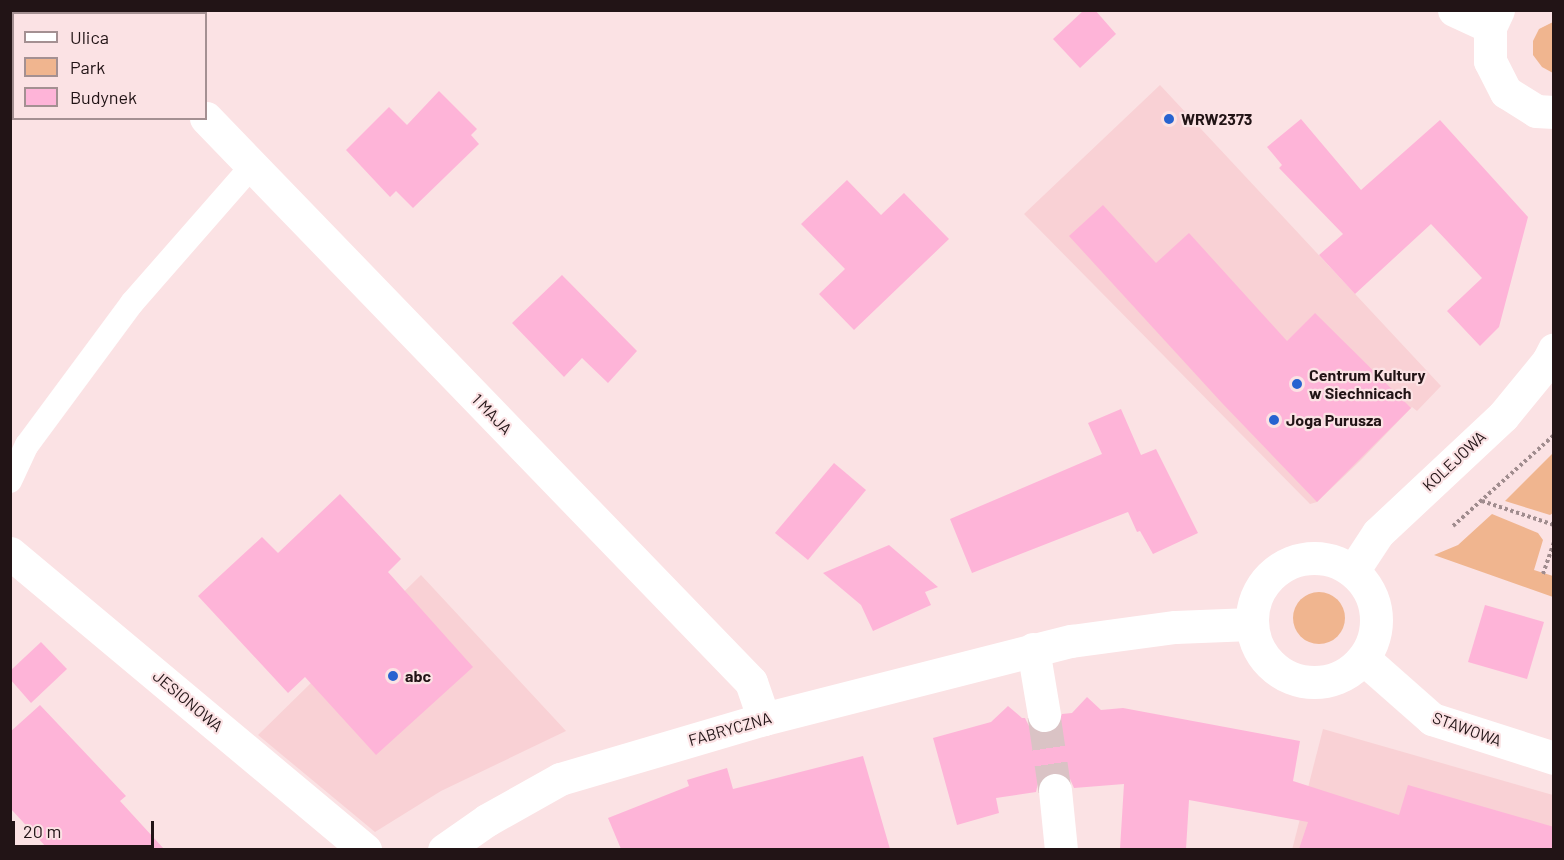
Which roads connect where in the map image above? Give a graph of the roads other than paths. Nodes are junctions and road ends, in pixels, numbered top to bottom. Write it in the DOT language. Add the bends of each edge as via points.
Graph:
graph roads {
  1 [pos="1454,10"];
  2 [pos="1494,19"];
  3 [pos="1554,112"];
  4 [pos="207,118"];
  5 [pos="252,166"];
  6 [pos="1554,349"];
  7 [pos="10,481"];
  8 [pos="10,553"];
  9 [pos="1353,571"];
  10 [pos="1251,624"];
  11 [pos="1033,649"];
  12 [pos="1364,658"];
  13 [pos="1044,715"];
  14 [pos="764,719"];
  15 [pos="1554,758"];
  16 [pos="1055,790"];
  17 [pos="365,849"];
  18 [pos="444,849"];
  19 [pos="1060,849"];
  1 -- 2 [label="street"];
  2 -- 3 [label="street" via="1490,61 1506,92 1536,111"];
  4 -- 5 [label="street, 1 MAJA"];
  5 -- 7 [label="lane" via="132,303 27,446"];
  5 -- 14 [label="street, 1 MAJA" via="751,682"];
  6 -- 9 [label="street, KOLEJOWA" via="1503,416 1378,533"];
  8 -- 17 [label="street, JESIONOWA"];
  9 -- 10 [label="street" via="1327,559 1298,560 1273,574 1256,596"];
  9 -- 12 [label="street" via="1368,589 1376,612 1375,636"];
  10 -- 11 [label="street, FABRYCZNA" via="1175,627"];
  10 -- 12 [label="street" via="1261,653 1282,674 1311,683 1341,677"];
  11 -- 13 [label="street"];
  11 -- 14 [label="street, FABRYCZNA"];
  12 -- 15 [label="street, STAWOWA" via="1432,720"];
  14 -- 18 [label="street, FABRYCZNA" via="560,779"];
  16 -- 19 [label="street"];
}
